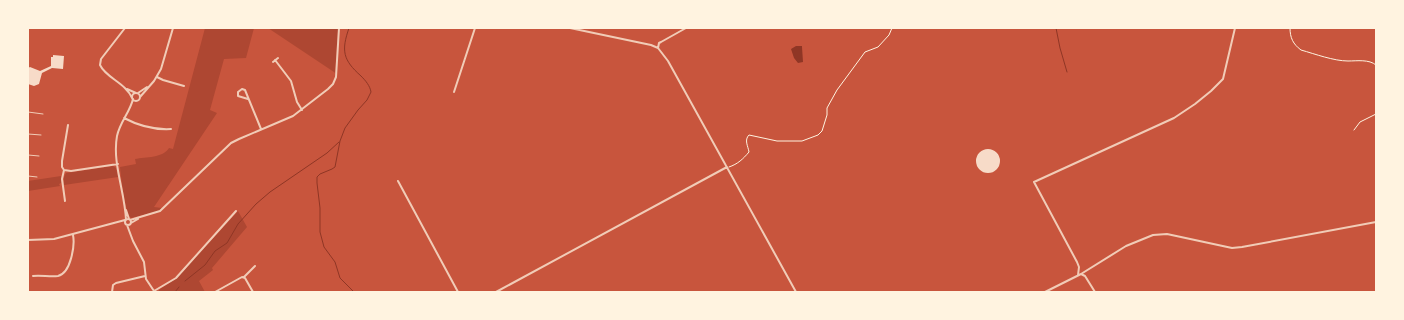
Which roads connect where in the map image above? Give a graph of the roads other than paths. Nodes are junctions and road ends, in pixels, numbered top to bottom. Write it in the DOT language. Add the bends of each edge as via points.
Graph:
graph roads {
  1 [pos="125,28"];
  2 [pos="173,28"];
  3 [pos="339,28"];
  4 [pos="476,28"];
  5 [pos="570,28"];
  6 [pos="686,28"];
  7 [pos="1235,28"];
  8 [pos="658,48"];
  9 [pos="275,60"];
  10 [pos="156,76"];
  11 [pos="151,84"];
  12 [pos="184,86"];
  13 [pos="126,88"];
  14 [pos="454,92"];
  15 [pos="137,93"];
  16 [pos="140,97"];
  17 [pos="133,98"];
  18 [pos="248,99"];
  19 [pos="28,100"];
  20 [pos="138,100"];
  21 [pos="28,103"];
  22 [pos="129,110"];
  23 [pos="302,110"];
  24 [pos="28,112"];
  25 [pos="43,114"];
  26 [pos="124,118"];
  27 [pos="68,125"];
  28 [pos="171,129"];
  29 [pos="261,129"];
  30 [pos="28,134"];
  31 [pos="41,135"];
  32 [pos="28,155"];
  33 [pos="39,156"];
  34 [pos="118,164"];
  35 [pos="727,167"];
  36 [pos="64,170"];
  37 [pos="28,176"];
  38 [pos="37,177"];
  39 [pos="398,181"];
  40 [pos="65,201"];
  41 [pos="124,205"];
  42 [pos="236,211"];
  43 [pos="126,220"];
  44 [pos="1376,222"];
  45 [pos="129,223"];
  46 [pos="117,224"];
  47 [pos="73,234"];
  48 [pos="28,240"];
  49 [pos="255,266"];
  50 [pos="1081,274"];
  51 [pos="1078,275"];
  52 [pos="33,276"];
  53 [pos="146,276"];
  54 [pos="244,277"];
  55 [pos="112,292"];
  56 [pos="154,292"];
  57 [pos="215,292"];
  58 [pos="253,292"];
  59 [pos="458,292"];
  60 [pos="496,292"];
  61 [pos="796,292"];
  62 [pos="1045,292"];
  63 [pos="1095,292"];
  1 -- 13 [label="street" via="100,63 103,70"];
  2 -- 10 [label="street"];
  3 -- 23 [label="street" via="335,81"];
  4 -- 14 [label="street"];
  5 -- 8 [label="street"];
  6 -- 8 [label="street" via="659,43"];
  7 -- 51 [label="street" via="1223,79 1195,104 1174,118 1034,182 1077,262"];
  8 -- 35 [label="street" via="668,61"];
  9 -- 23 [label="street" via="291,81"];
  10 -- 11 [label="street"];
  10 -- 12 [label="street"];
  11 -- 15 [label="street"];
  11 -- 16 [label="street"];
  13 -- 15 [label="street"];
  13 -- 17 [label="street"];
  15 -- 16 [label="street"];
  15 -- 17 [label="street" via="133,94"];
  16 -- 20 [label="street"];
  17 -- 20 [label="street"];
  17 -- 22 [label="street"];
  18 -- 18 [label="street" via="239,97 238,92 243,89"];
  18 -- 29 [label="street"];
  19 -- 21 [label="lane"];
  20 -- 22 [label="street"];
  22 -- 26 [label="street"];
  23 -- 29 [label="street"];
  24 -- 25 [label="lane"];
  26 -- 28 [label="street" via="149,128"];
  26 -- 34 [label="street" via="116,140"];
  27 -- 36 [label="street" via="62,161"];
  29 -- 45 [label="street" via="231,143 162,210"];
  30 -- 31 [label="lane"];
  32 -- 33 [label="lane"];
  34 -- 36 [label="street" via="68,172"];
  34 -- 41 [label="street"];
  35 -- 60 [label="street"];
  35 -- 61 [label="street"];
  36 -- 40 [label="street" via="62,179"];
  37 -- 38 [label="lane"];
  39 -- 59 [label="street"];
  41 -- 43 [label="street"];
  41 -- 45 [label="street"];
  42 -- 56 [label="street" via="176,278"];
  43 -- 45 [label="street"];
  43 -- 45 [label="street"];
  43 -- 46 [label="street"];
  44 -- 50 [label="street" via="1237,248 1167,234 1153,235 1126,246"];
  45 -- 46 [label="street"];
  45 -- 53 [label="street" via="133,241 144,262"];
  46 -- 47 [label="street"];
  47 -- 48 [label="street"];
  47 -- 52 [label="street" via="74,247 65,272 56,276"];
  49 -- 54 [label="street"];
  50 -- 51 [label="street"];
  50 -- 63 [label="street"];
  51 -- 62 [label="street"];
  53 -- 55 [label="street" via="116,283 112,287"];
  53 -- 56 [label="street"];
  54 -- 57 [label="street"];
  54 -- 58 [label="street"];
}
